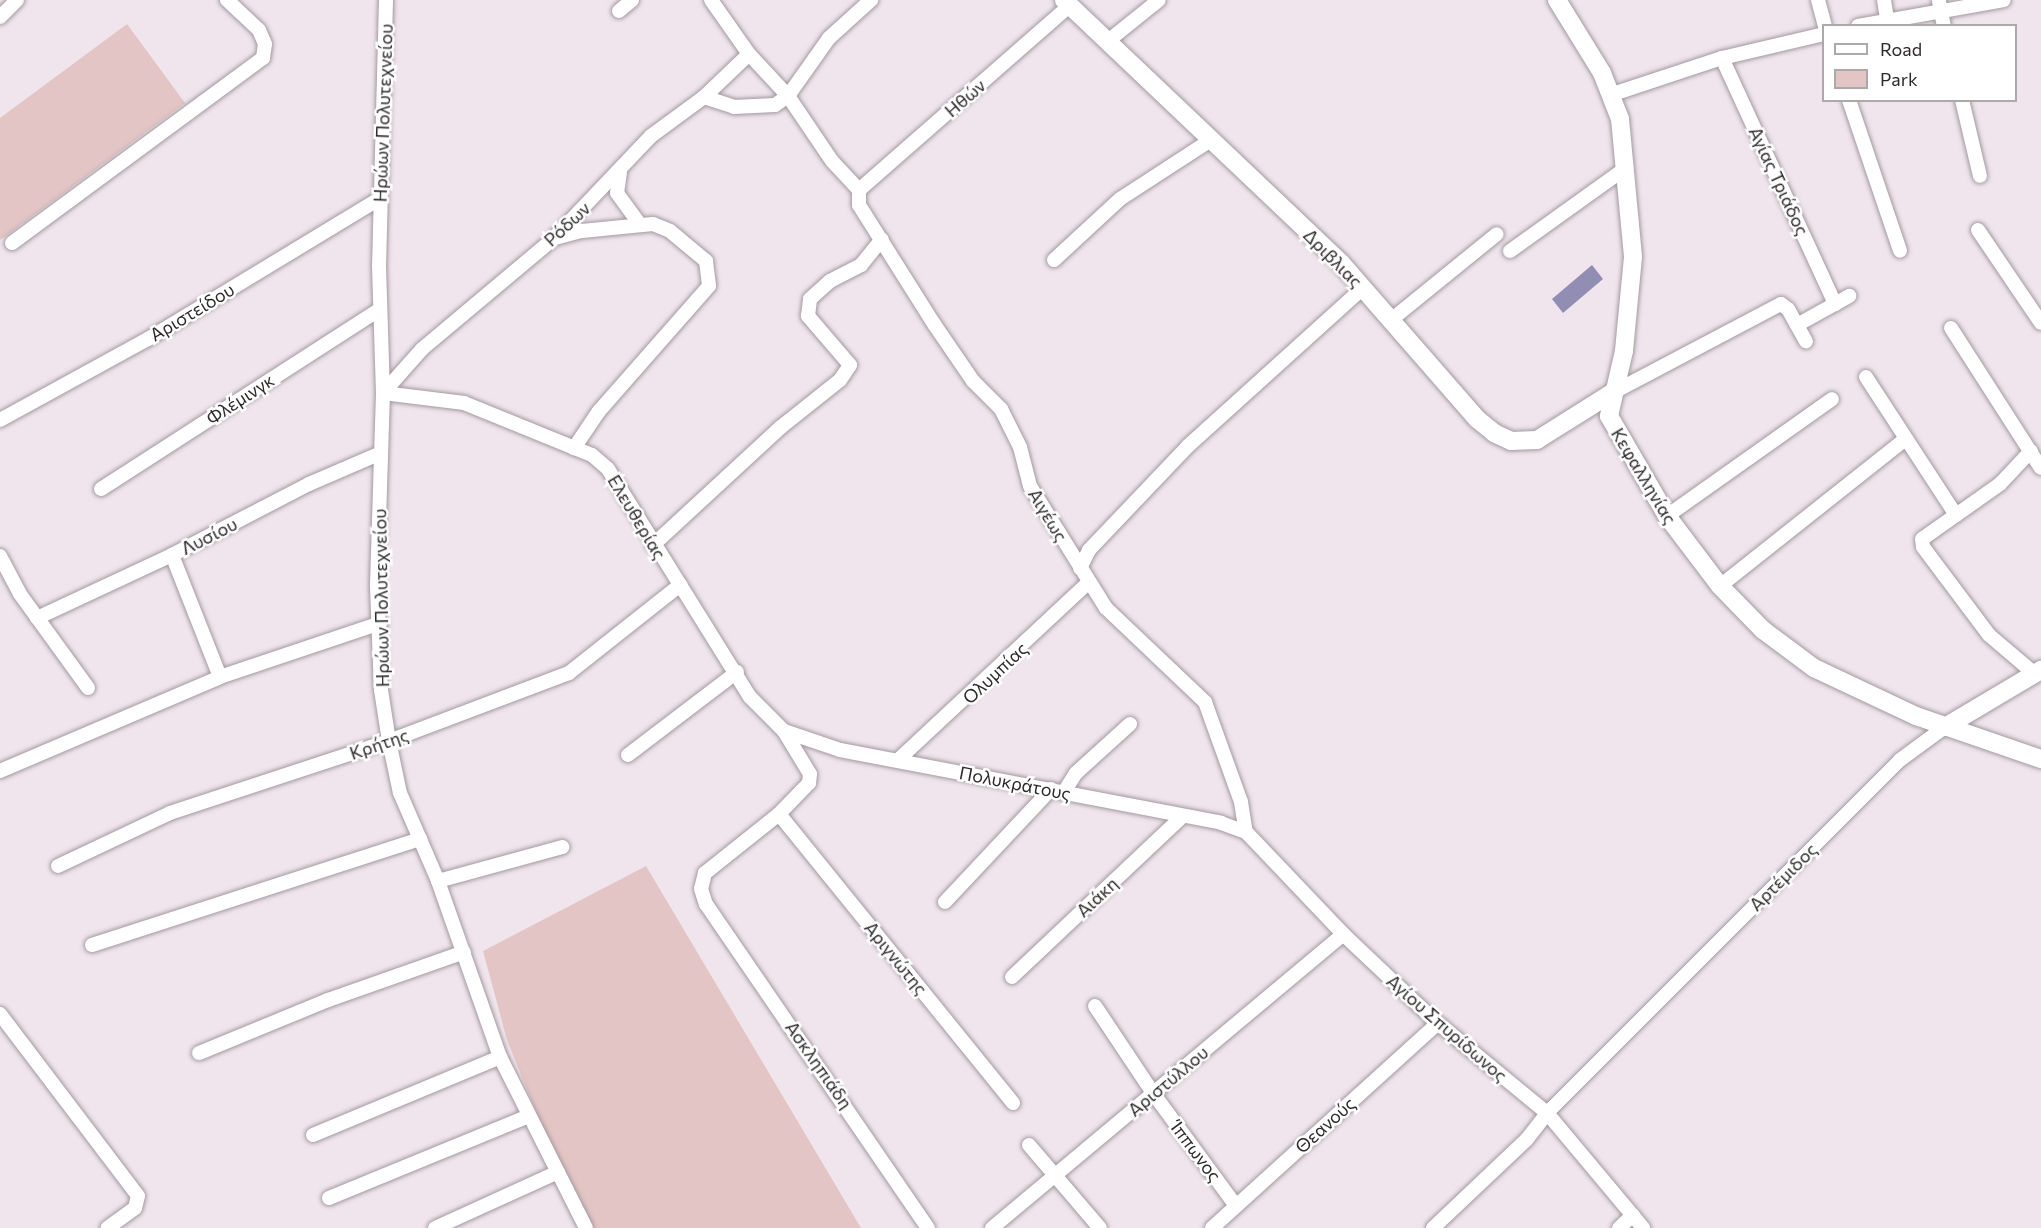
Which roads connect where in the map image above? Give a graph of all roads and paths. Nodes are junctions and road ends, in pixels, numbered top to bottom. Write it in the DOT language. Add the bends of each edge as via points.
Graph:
graph roads {
  1 [pos="17,0"];
  2 [pos="227,0"];
  3 [pos="386,0"];
  4 [pos="632,0"];
  5 [pos="711,0"];
  6 [pos="872,0"];
  7 [pos="1159,0"];
  8 [pos="1557,0"];
  9 [pos="1818,0"];
  10 [pos="1884,0"];
  11 [pos="2004,0"];
  12 [pos="1067,2"];
  13 [pos="1940,4"];
  14 [pos="620,10"];
  15 [pos="0,17"];
  16 [pos="1887,19"];
  17 [pos="1824,24"];
  18 [pos="1866,24"];
  19 [pos="1944,24"];
  20 [pos="1822,34"];
  21 [pos="1108,41"];
  22 [pos="749,54"];
  23 [pos="1722,58"];
  24 [pos="1613,94"];
  25 [pos="788,96"];
  26 [pos="704,97"];
  27 [pos="1850,102"];
  28 [pos="1962,102"];
  29 [pos="1211,140"];
  30 [pos="1626,168"];
  31 [pos="620,172"];
  32 [pos="1980,176"];
  33 [pos="859,190"];
  34 [pos="381,198"];
  35 [pos="639,223"];
  36 [pos="1977,230"];
  37 [pos="1497,234"];
  38 [pos="553,239"];
  39 [pos="882,239"];
  40 [pos="12,243"];
  41 [pos="1510,251"];
  42 [pos="1900,252"];
  43 [pos="1054,260"];
  44 [pos="1363,288"];
  45 [pos="1849,296"];
  46 [pos="1835,304"];
  47 [pos="380,309"];
  48 [pos="1390,320"];
  49 [pos="2041,322"];
  50 [pos="1797,326"];
  51 [pos="1951,328"];
  52 [pos="1806,341"];
  53 [pos="1866,378"];
  54 [pos="383,393"];
  55 [pos="1612,393"];
  56 [pos="1832,399"];
  57 [pos="0,420"];
  58 [pos="1904,440"];
  59 [pos="574,448"];
  60 [pos="2031,451"];
  61 [pos="381,453"];
  62 [pos="2041,468"];
  63 [pos="101,489"];
  64 [pos="1956,515"];
  65 [pos="1667,516"];
  66 [pos="653,545"];
  67 [pos="172,555"];
  68 [pos="0,556"];
  69 [pos="1080,568"];
  70 [pos="1089,582"];
  71 [pos="680,585"];
  72 [pos="1720,586"];
  73 [pos="37,618"];
  74 [pos="380,623"];
  75 [pos="737,672"];
  76 [pos="2038,672"];
  77 [pos="220,677"];
  78 [pos="88,688"];
  79 [pos="1130,724"];
  80 [pos="1945,727"];
  81 [pos="784,731"];
  82 [pos="389,741"];
  83 [pos="628,755"];
  84 [pos="2041,759"];
  85 [pos="898,760"];
  86 [pos="0,771"];
  87 [pos="1057,790"];
  88 [pos="779,814"];
  89 [pos="1182,817"];
  90 [pos="1246,832"];
  91 [pos="420,839"];
  92 [pos="562,847"];
  93 [pos="58,866"];
  94 [pos="438,881"];
  95 [pos="945,902"];
  96 [pos="1343,934"];
  97 [pos="92,945"];
  98 [pos="464,952"];
  99 [pos="1012,977"];
  100 [pos="1095,1006"];
  101 [pos="0,1014"];
  102 [pos="1438,1023"];
  103 [pos="199,1053"];
  104 [pos="500,1057"];
  105 [pos="1153,1093"];
  106 [pos="1013,1103"];
  107 [pos="1547,1113"];
  108 [pos="529,1116"];
  109 [pos="313,1136"];
  110 [pos="1029,1144"];
  111 [pos="558,1172"];
  112 [pos="1055,1175"];
  113 [pos="329,1198"];
  114 [pos="1236,1206"];
  115 [pos="1633,1215"];
  116 [pos="107,1228"];
  117 [pos="435,1228"];
  118 [pos="586,1228"];
  119 [pos="928,1228"];
  120 [pos="992,1228"];
  121 [pos="1100,1228"];
  122 [pos="1212,1228"];
  123 [pos="1432,1228"];
  124 [pos="1619,1228"];
  125 [pos="1643,1228"];
  1 -- 15 [label="street"];
  2 -- 40 [label="street" via="259,30 265,44 263,58"];
  3 -- 34 [label="street, Ηρώων Πολυτεχνείου"];
  4 -- 14 [label="street"];
  5 -- 22 [label="street"];
  6 -- 25 [label="street" via="830,38"];
  7 -- 21 [label="street"];
  8 -- 24 [label="street, Κεφαλληνίας"];
  9 -- 17 [label="street"];
  10 -- 16 [label="street"];
  11 -- 13 [label="street"];
  12 -- 21 [label="street, Δριβλιας"];
  12 -- 33 [label="street, Ηθών"];
  13 -- 16 [label="street"];
  13 -- 19 [label="street"];
  16 -- 18 [label="street"];
  20 -- 23 [label="street"];
  21 -- 29 [label="street, Δριβλιας"];
  22 -- 25 [label="street"];
  22 -- 26 [label="street, Ρόδων"];
  23 -- 24 [label="street"];
  23 -- 46 [label="street, Αγίας Τριάδος"];
  24 -- 30 [label="street, Κεφαλληνίας"];
  25 -- 26 [label="street" via="776,105 756,108 734,107"];
  25 -- 33 [label="street" via="832,161"];
  26 -- 31 [label="street, Ρόδων" via="651,136"];
  27 -- 42 [label="street"];
  28 -- 32 [label="street"];
  29 -- 43 [label="street" via="1120,199"];
  29 -- 44 [label="street, Δριβλιας"];
  30 -- 41 [label="street"];
  30 -- 55 [label="street, Κεφαλληνίας" via="1633,257 1624,351"];
  31 -- 35 [label="street" via="617,193"];
  31 -- 38 [label="street, Ρόδων"];
  33 -- 39 [label="street, Αιγέως" via="859,205"];
  34 -- 47 [label="street, Ηρώων Πολυτεχνείου"];
  34 -- 57 [label="street, Αριστείδου" via="148,339"];
  35 -- 38 [label="street"];
  35 -- 59 [label="street" via="670,231 689,244 706,261 709,286 599,411"];
  36 -- 49 [label="street"];
  37 -- 48 [label="street"];
  38 -- 54 [label="street, Ρόδων" via="422,349"];
  39 -- 66 [label="street" via="861,265 830,281 810,299 808,316 850,365 840,380 782,427"];
  39 -- 69 [label="street, Αιγέως" via="973,381 1001,410 1020,447 1030,486"];
  44 -- 48 [label="street, Δριβλιας"];
  44 -- 69 [label="street" via="1188,446 1097,541"];
  45 -- 46 [label="street"];
  46 -- 50 [label="street"];
  47 -- 54 [label="street, Ηρώων Πολυτεχνείου"];
  47 -- 63 [label="street, Φλέμινγκ"];
  48 -- 55 [label="street, Δριβλιας" via="1477,418 1511,441 1538,440"];
  50 -- 52 [label="street"];
  50 -- 55 [label="street" via="1780,304"];
  51 -- 60 [label="street"];
  53 -- 58 [label="street"];
  54 -- 59 [label="street, Ελευθερίας" via="464,403"];
  54 -- 61 [label="street, Ηρώων Πολυτεχνείου"];
  55 -- 65 [label="street, Κεφαλληνίας" via="1612,425"];
  56 -- 65 [label="street"];
  58 -- 64 [label="street"];
  58 -- 72 [label="street"];
  59 -- 66 [label="street, Ελευθερίας" via="592,455 608,469"];
  60 -- 62 [label="street"];
  60 -- 64 [label="street" via="2000,484"];
  61 -- 67 [label="street, Λυσίου" via="309,484"];
  61 -- 74 [label="street, Ηρώων Πολυτεχνείου"];
  64 -- 76 [label="street" via="1927,534 1922,539 1923,547 1989,635"];
  65 -- 72 [label="street, Κεφαλληνίας"];
  66 -- 71 [label="street, Ελευθερίας"];
  67 -- 73 [label="street, Λυσίου"];
  67 -- 77 [label="street"];
  68 -- 73 [label="street"];
  69 -- 70 [label="street, Αιγέως"];
  70 -- 85 [label="street, Ολυμπίας"];
  70 -- 90 [label="street, Αιγέως" via="1113,616 1205,702 1224,748"];
  71 -- 75 [label="street, Ελευθερίας"];
  71 -- 82 [label="street, Κρήτης" via="569,673"];
  72 -- 80 [label="street, Κεφαλληνίας" via="1763,630 1814,668 1873,698"];
  73 -- 78 [label="street"];
  74 -- 77 [label="street"];
  74 -- 82 [label="street, Ηρώων Πολυτεχνείου" via="381,690"];
  75 -- 81 [label="street, Ελευθερίας" via="750,697"];
  75 -- 83 [label="street"];
  76 -- 80 [label="street, Αρτέμιδος"];
  77 -- 86 [label="street"];
  79 -- 87 [label="street"];
  80 -- 84 [label="street, Κεφαλληνίας"];
  80 -- 107 [label="street, Αρτέμιδος" via="1900,760"];
  81 -- 85 [label="street, Πολυκράτους" via="840,750"];
  81 -- 88 [label="street" via="810,774 804,792"];
  82 -- 91 [label="street, Ηρώων Πολυτεχνείου" via="400,793"];
  82 -- 93 [label="street, Κρήτης" via="170,813"];
  85 -- 87 [label="street, Πολυκράτους"];
  87 -- 89 [label="street, Πολυκράτους"];
  87 -- 95 [label="street"];
  88 -- 106 [label="street, Αριγνώτης"];
  88 -- 119 [label="street, Ασκληπιάδη" via="705,873 702,889 706,904"];
  89 -- 90 [label="street, Πολυκράτους" via="1221,823"];
  89 -- 99 [label="street, Αιάκη"];
  90 -- 96 [label="street, Αγίου Σπυρίδωνος"];
  91 -- 94 [label="street, Ηρώων Πολυτεχνείου"];
  91 -- 97 [label="street"];
  92 -- 94 [label="street"];
  94 -- 98 [label="street, Ηρώων Πολυτεχνείου"];
  96 -- 102 [label="street, Αγίου Σπυρίδωνος"];
  96 -- 105 [label="street, Αριστύλλου"];
  98 -- 103 [label="street" via="328,1000"];
  98 -- 104 [label="street, Ηρώων Πολυτεχνείου"];
  100 -- 105 [label="street, Ίππωνος"];
  101 -- 116 [label="street" via="138,1196 135,1208"];
  102 -- 107 [label="street, Αγίου Σπυρίδωνος"];
  102 -- 114 [label="street, Θεανούς"];
  104 -- 108 [label="street, Ηρώων Πολυτεχνείου"];
  104 -- 109 [label="street"];
  105 -- 112 [label="street, Αριστύλλου"];
  105 -- 114 [label="street, Ίππωνος"];
  107 -- 115 [label="street, Αγίου Σπυρίδωνος"];
  107 -- 123 [label="street, Αρτέμιδος" via="1527,1139"];
  108 -- 111 [label="street, Ηρώων Πολυτεχνείου"];
  108 -- 113 [label="street"];
  110 -- 112 [label="street"];
  111 -- 117 [label="street"];
  111 -- 118 [label="street, Ηρώων Πολυτεχνείου"];
  112 -- 120 [label="street, Αριστύλλου"];
  112 -- 121 [label="street"];
  114 -- 122 [label="street, Θεανούς"];
  115 -- 124 [label="street"];
  115 -- 125 [label="street, Αγίου Σπυρίδωνος"];
}
